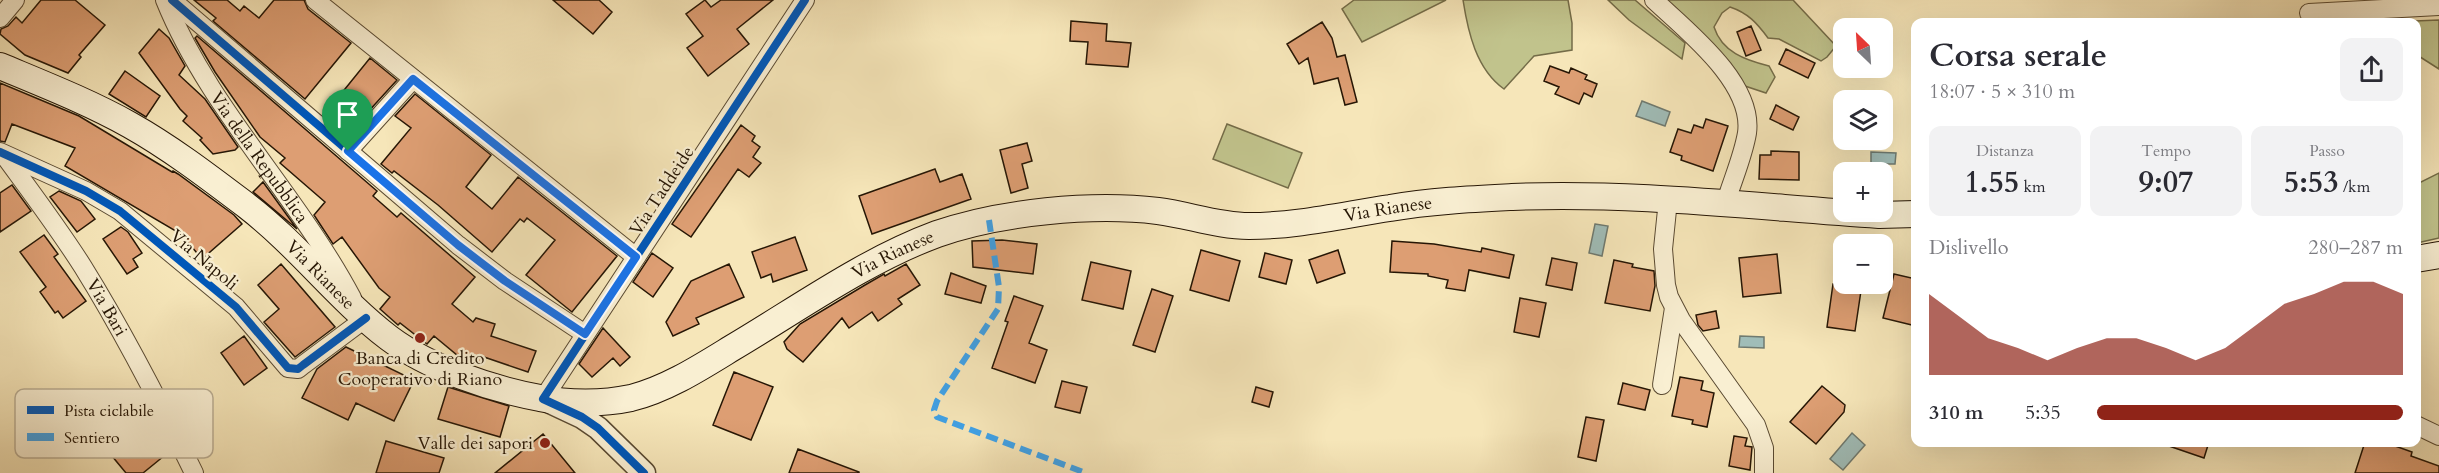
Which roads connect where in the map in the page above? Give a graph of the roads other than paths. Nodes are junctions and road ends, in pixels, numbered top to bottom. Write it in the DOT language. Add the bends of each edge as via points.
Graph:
graph roads {
  1 [pos="15,0"];
  2 [pos="165,0"];
  3 [pos="172,0"];
  4 [pos="315,0"];
  5 [pos="805,0"];
  6 [pos="1654,0"];
  7 [pos="2439,6"];
  8 [pos="2309,13"];
  9 [pos="0,18"];
  10 [pos="0,66"];
  11 [pos="413,79"];
  12 [pos="348,151"];
  13 [pos="2,152"];
  14 [pos="1668,200"];
  15 [pos="1725,204"];
  16 [pos="1911,214"];
  17 [pos="2439,255"];
  18 [pos="636,257"];
  19 [pos="2421,258"];
  20 [pos="1674,308"];
  21 [pos="363,315"];
  22 [pos="585,334"];
  23 [pos="1662,385"];
  24 [pos="153,389"];
  25 [pos="543,399"];
  26 [pos="2421,427"];
  27 [pos="2439,436"];
  28 [pos="187,458"];
  29 [pos="194,473"];
  30 [pos="644,473"];
  31 [pos="1764,473"];
  1 -- 9 [label="street"];
  2 -- 21 [label="street, Via della Repubblica" via="203,77 317,237"];
  3 -- 12 [label="street"];
  4 -- 11 [label="street"];
  5 -- 18 [label="street, Via Taddeide"];
  6 -- 15 [label="street" via="1710,54 1743,102 1747,133"];
  7 -- 8 [label="street"];
  10 -- 21 [label="main road, Via Rianese" via="132,126 202,172 277,230"];
  11 -- 12 [label="street"];
  11 -- 18 [label="street"];
  12 -- 22 [label="street" via="458,245"];
  13 -- 21 [label="street, Via Napoli" via="95,195 120,211 231,302 288,368 298,369"];
  13 -- 24 [label="street, Via Bari" via="69,246"];
  14 -- 15 [label="main road, Via Rianese"];
  14 -- 20 [label="street" via="1664,260 1666,285"];
  14 -- 25 [label="main road, Via Rianese" via="1580,196 1452,201 1300,223 1251,226 1156,211 1106,208 989,220 942,232 886,257 705,364 648,392 607,401"];
  15 -- 16 [label="main road, Via Rianese"];
  17 -- 19 [label="main road"];
  18 -- 22 [label="street, Via Taddeide"];
  20 -- 23 [label="street"];
  20 -- 31 [label="street" via="1753,421 1764,448"];
  21 -- 25 [label="main road, Via Rianese" via="398,344 437,365"];
  22 -- 25 [label="street, Via Taddeide"];
  25 -- 30 [label="street" via="598,428"];
  26 -- 27 [label="street"];
  28 -- 29 [label="street, Via Bari"];
}
